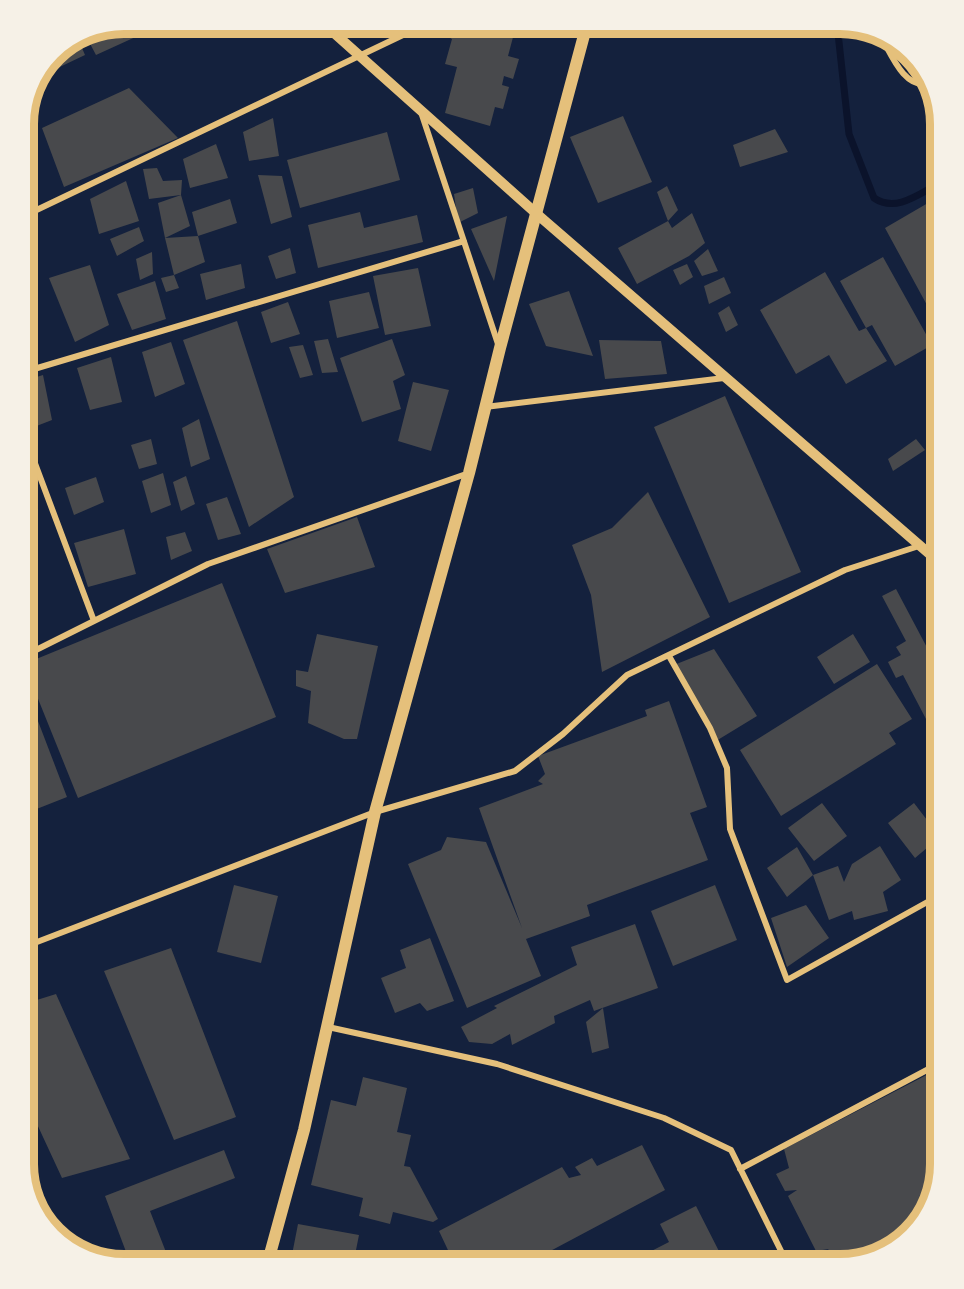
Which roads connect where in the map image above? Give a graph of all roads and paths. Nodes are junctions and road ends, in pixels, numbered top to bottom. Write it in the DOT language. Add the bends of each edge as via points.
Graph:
graph roads {
  1 [pos="336,34"];
  2 [pos="405,34"];
  3 [pos="584,35"];
  4 [pos="890,50"];
  5 [pos="361,56"];
  6 [pos="920,85"];
  7 [pos="419,106"];
  8 [pos="35,211"];
  9 [pos="538,215"];
  10 [pos="464,241"];
  11 [pos="500,348"];
  12 [pos="35,369"];
  13 [pos="724,378"];
  14 [pos="484,407"];
  15 [pos="35,463"];
  16 [pos="469,473"];
  17 [pos="920,545"];
  18 [pos="930,554"];
  19 [pos="94,621"];
  20 [pos="34,651"];
  21 [pos="669,656"];
  22 [pos="375,812"];
  23 [pos="930,901"];
  24 [pos="34,942"];
  25 [pos="327,1027"];
  26 [pos="930,1068"];
  27 [pos="740,1169"];
  28 [pos="270,1254"];
  29 [pos="783,1254"];
  1 -- 5 [label="street"];
  2 -- 5 [label="street"];
  3 -- 9 [label="main road"];
  4 -- 6 [label="street" via="908,79"];
  5 -- 7 [label="street"];
  5 -- 8 [label="street"];
  7 -- 9 [label="street"];
  7 -- 10 [label="street"];
  9 -- 11 [label="main road"];
  9 -- 13 [label="street"];
  10 -- 11 [label="street"];
  10 -- 12 [label="street"];
  11 -- 14 [label="main road"];
  13 -- 14 [label="street"];
  13 -- 17 [label="street"];
  14 -- 16 [label="main road"];
  15 -- 19 [label="street"];
  16 -- 19 [label="street" via="208,564"];
  16 -- 22 [label="main road"];
  17 -- 18 [label="street"];
  17 -- 21 [label="street" via="845,570"];
  19 -- 20 [label="street"];
  21 -- 22 [label="street" via="627,675 563,734 515,771"];
  21 -- 23 [label="street" via="710,728 727,768 730,829 787,980"];
  22 -- 24 [label="street"];
  22 -- 25 [label="main road"];
  25 -- 27 [label="street" via="497,1064 664,1118 731,1150"];
  25 -- 28 [label="main road"];
  26 -- 27 [label="street"];
  27 -- 29 [label="street"];
}
